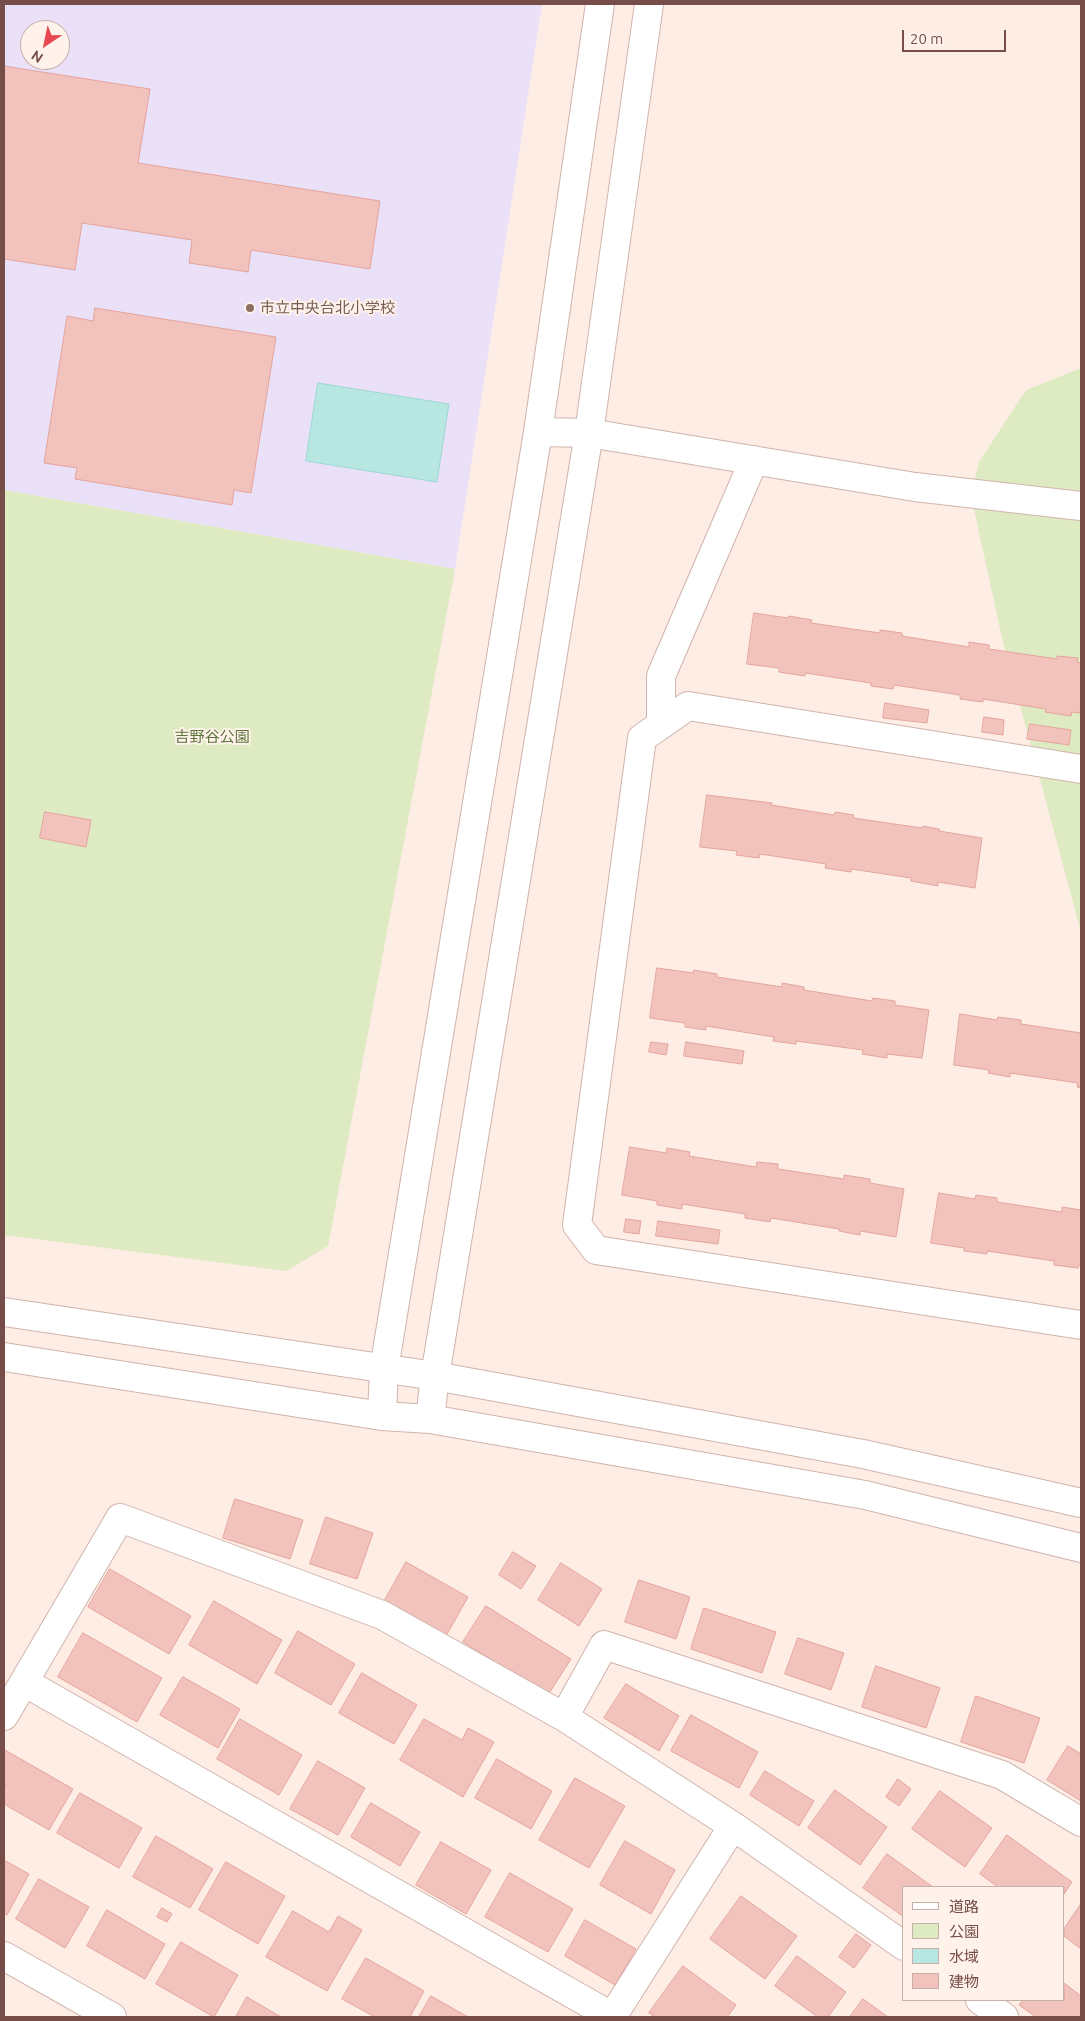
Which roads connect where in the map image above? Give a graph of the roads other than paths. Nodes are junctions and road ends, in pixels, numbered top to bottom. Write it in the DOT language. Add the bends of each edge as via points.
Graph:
graph roads {
  1 [pos="600,4"];
  2 [pos="649,4"];
  3 [pos="538,432"];
  4 [pos="589,433"];
  5 [pos="754,460"];
  6 [pos="1081,506"];
  7 [pos="661,724"];
  8 [pos="1081,769"];
  9 [pos="4,1312"];
  10 [pos="1081,1325"];
  11 [pos="4,1357"];
  12 [pos="384,1369"];
  13 [pos="435,1376"];
  14 [pos="382,1416"];
  15 [pos="430,1419"];
  16 [pos="1081,1503"];
  17 [pos="1081,1548"];
  18 [pos="24,1682"];
  19 [pos="4,1716"];
  20 [pos="564,1717"];
  21 [pos="1081,1822"];
  22 [pos="733,1826"];
  23 [pos="902,1945"];
  24 [pos="4,1956"];
  25 [pos="981,2001"];
  26 [pos="112,2017"];
  27 [pos="613,2017"];
  28 [pos="1004,2017"];
  1 -- 3 [label="street"];
  2 -- 4 [label="street"];
  3 -- 4 [label="street"];
  3 -- 12 [label="street"];
  4 -- 5 [label="street"];
  4 -- 13 [label="street"];
  5 -- 6 [label="street" via="916,487"];
  5 -- 7 [label="street" via="661,676"];
  7 -- 8 [label="street" via="688,706"];
  7 -- 10 [label="street" via="642,738 577,1225 596,1250"];
  9 -- 12 [label="street"];
  11 -- 14 [label="street"];
  12 -- 13 [label="street"];
  12 -- 14 [label="street"];
  13 -- 15 [label="street"];
  13 -- 16 [label="street" via="863,1454"];
  14 -- 15 [label="street"];
  15 -- 17 [label="street" via="865,1495"];
  18 -- 19 [label="street"];
  18 -- 20 [label="street" via="120,1518 382,1615"];
  18 -- 27 [label="street"];
  20 -- 21 [label="street" via="604,1645 1002,1775"];
  20 -- 22 [label="street"];
  22 -- 23 [label="street"];
  22 -- 27 [label="street"];
  24 -- 26 [label="street"];
  25 -- 28 [label="street"];
}
